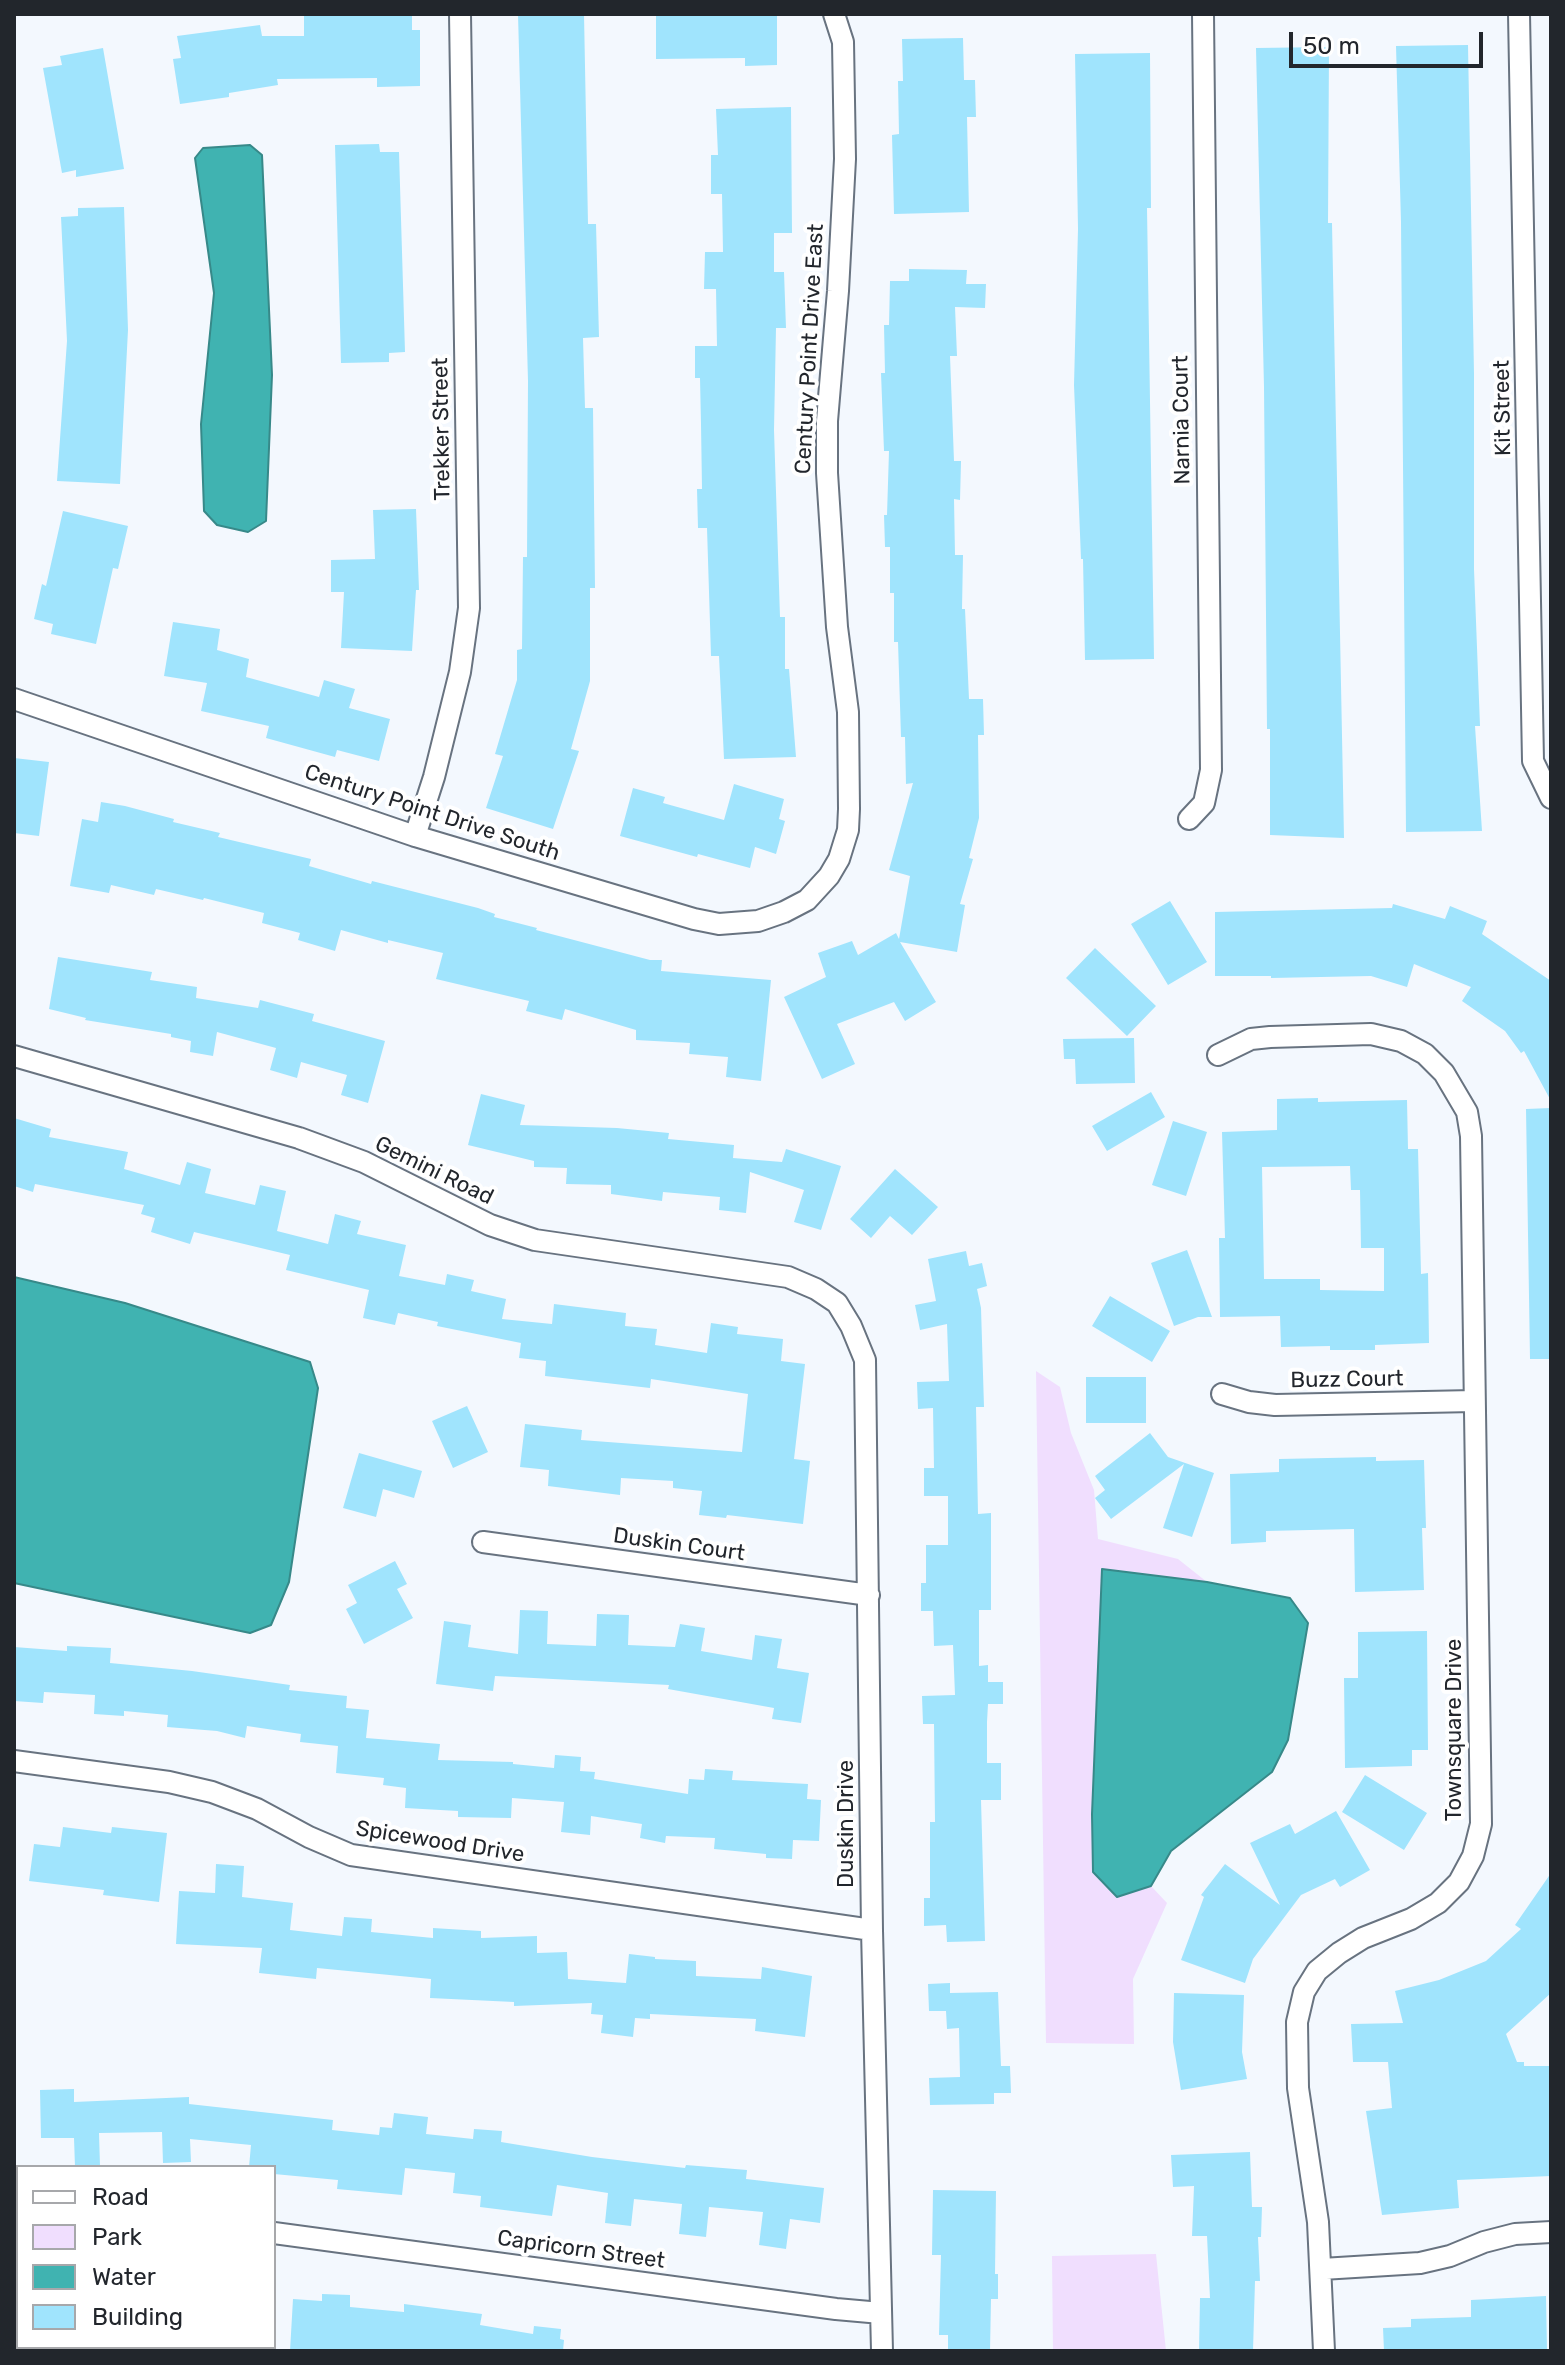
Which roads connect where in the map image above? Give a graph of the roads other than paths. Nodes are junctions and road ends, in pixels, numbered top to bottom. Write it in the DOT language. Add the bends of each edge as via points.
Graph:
graph roads {
  1 [pos="460,14"];
  2 [pos="834,14"];
  3 [pos="1203,14"];
  4 [pos="1519,14"];
  5 [pos="14,699"];
  6 [pos="1551,798"];
  7 [pos="1189,819"];
  8 [pos="415,836"];
  9 [pos="829,876"];
  10 [pos="1218,1055"];
  11 [pos="14,1056"];
  12 [pos="837,1303"];
  13 [pos="1222,1394"];
  14 [pos="1474,1401"];
  15 [pos="483,1542"];
  16 [pos="869,1595"];
  17 [pos="14,1761"];
  18 [pos="872,1930"];
  19 [pos="1551,2232"];
  20 [pos="276,2233"];
  21 [pos="1322,2269"];
  22 [pos="881,2313"];
  23 [pos="882,2351"];
  24 [pos="1324,2351"];
  1 -- 8 [label="street, Trekker Street" via="469,608 460,672"];
  2 -- 9 [label="street, Century Point Drive East" via="843,42 845,159 827,473 848,712 849,809 848,830"];
  3 -- 7 [label="street, Narnia Court" via="1211,770 1204,803"];
  4 -- 6 [label="street, Kit Street" via="1533,761"];
  5 -- 8 [label="street, Century Point Drive South"];
  8 -- 9 [label="street, Century Point Drive South" via="719,924 758,921 784,912 807,900"];
  10 -- 14 [label="street, Townsquare Drive" via="1260,1038 1371,1034 1401,1041 1444,1073 1467,1112 1471,1136"];
  11 -- 12 [label="street, Gemini Road" via="299,1138 364,1162 490,1225 535,1240 788,1277"];
  12 -- 16 [label="street, Duskin Drive" via="865,1360"];
  13 -- 14 [label="street, Buzz Court" via="1275,1405"];
  14 -- 21 [label="street, Townsquare Drive" via="1481,1824 1459,1882 1438,1903 1339,1953 1317,1971 1304,1992 1297,2022 1298,2088"];
  15 -- 16 [label="street, Duskin Court"];
  16 -- 18 [label="street, Duskin Drive"];
  17 -- 18 [label="street, Spicewood Drive" via="212,1792 351,1855"];
  18 -- 22 [label="street, Duskin Drive"];
  19 -- 21 [label="street" via="1515,2234 1420,2263"];
  20 -- 22 [label="street, Capricorn Street"];
  21 -- 24 [label="street, Townsquare Drive"];
  22 -- 23 [label="street, Duskin Drive"];
}
